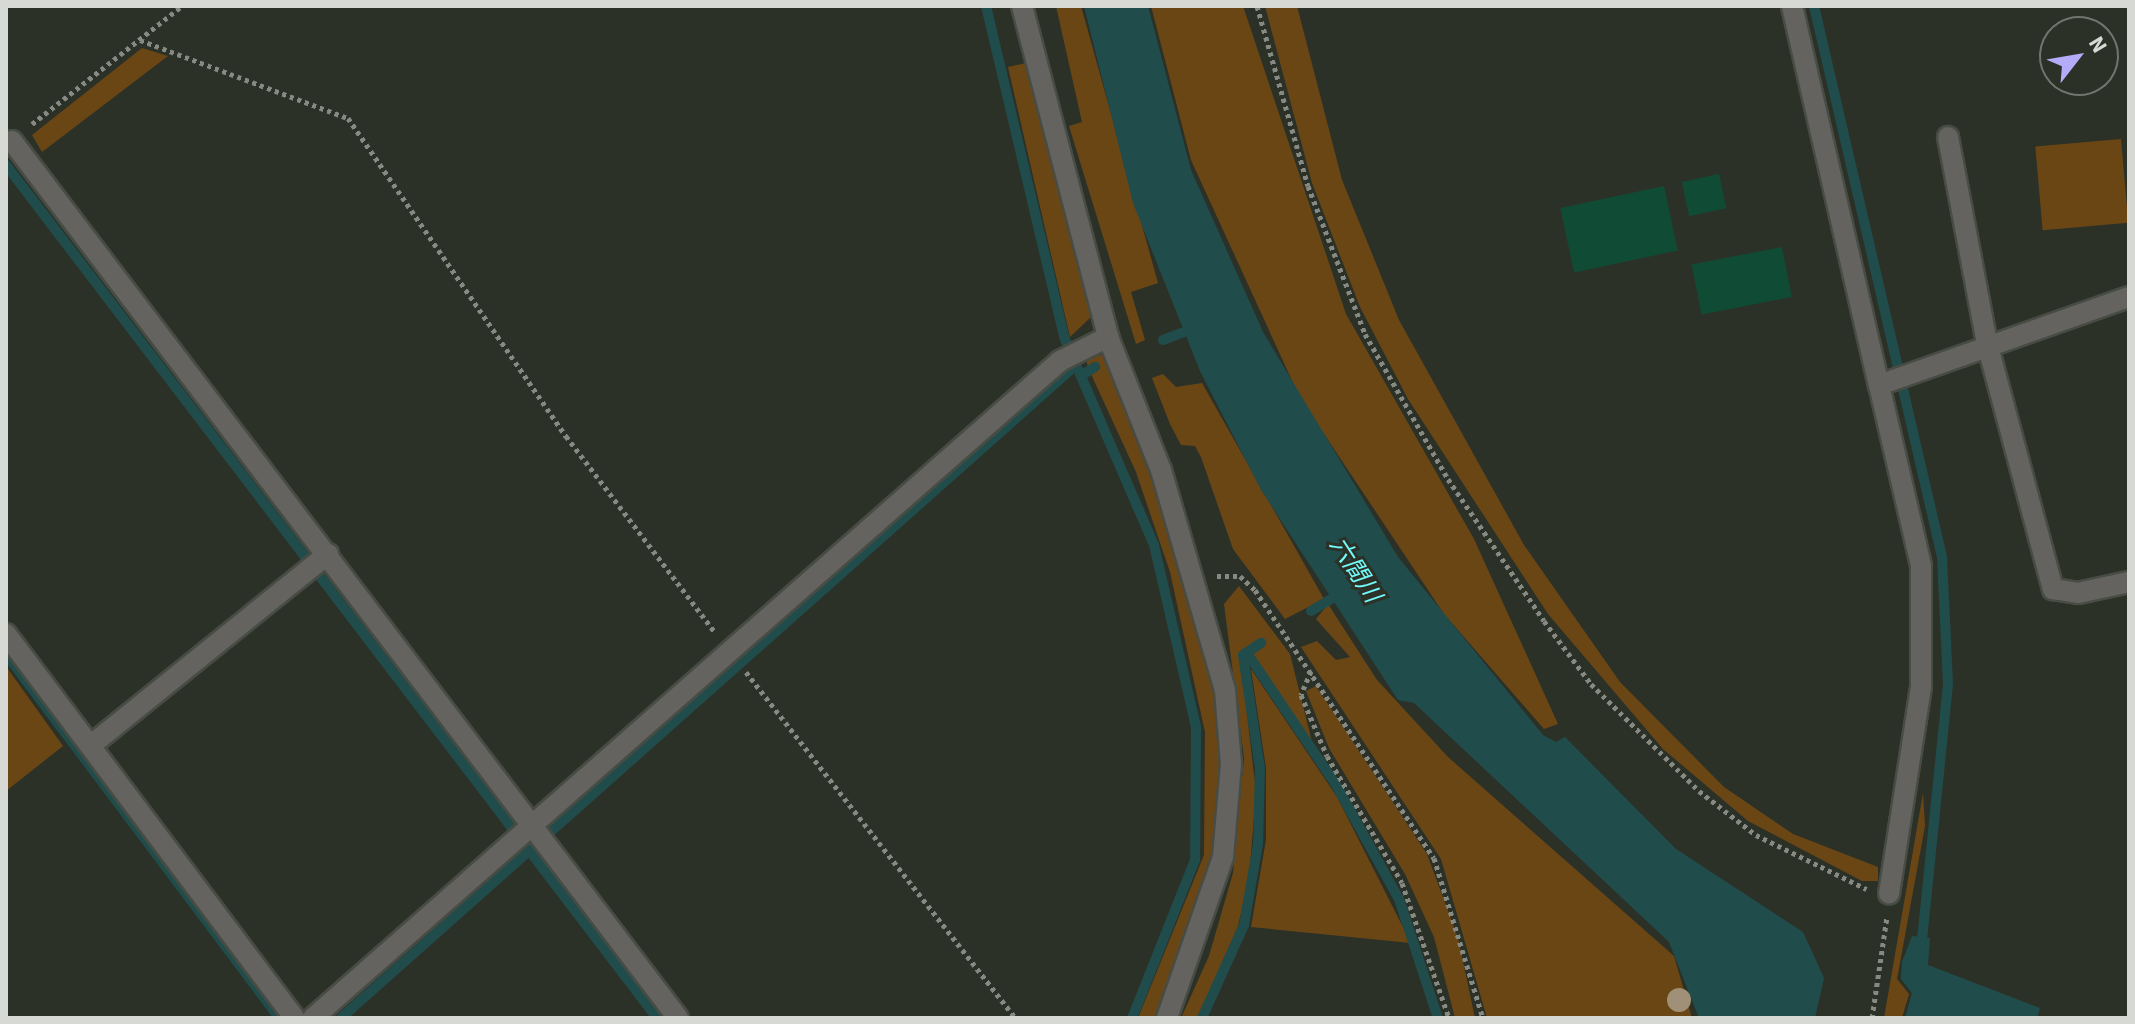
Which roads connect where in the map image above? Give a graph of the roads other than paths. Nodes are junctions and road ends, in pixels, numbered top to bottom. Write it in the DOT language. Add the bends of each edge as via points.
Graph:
graph roads {
  1 [pos="1022,6"];
  2 [pos="1792,6"];
  3 [pos="1948,137"];
  4 [pos="12,141"];
  5 [pos="2129,297"];
  6 [pos="1108,337"];
  7 [pos="1987,343"];
  8 [pos="1886,382"];
  9 [pos="319,561"];
  10 [pos="2129,582"];
  11 [pos="6,634"];
  12 [pos="90,746"];
  13 [pos="529,837"];
  14 [pos="1889,894"];
  15 [pos="294,1018"];
  16 [pos="313,1018"];
  17 [pos="678,1018"];
  18 [pos="1167,1018"];
  1 -- 6 [label="street"];
  2 -- 8 [label="street"];
  3 -- 7 [label="street"];
  4 -- 9 [label="street"];
  5 -- 7 [label="street"];
  6 -- 13 [label="street" via="1060,361"];
  6 -- 18 [label="street" via="1196,581 1225,690 1231,764 1223,857"];
  7 -- 8 [label="street"];
  7 -- 10 [label="street" via="2053,589 2078,593"];
  8 -- 14 [label="street" via="1921,566 1921,687"];
  9 -- 12 [label="street"];
  9 -- 13 [label="street"];
  11 -- 12 [label="street"];
  12 -- 15 [label="street"];
  13 -- 16 [label="street"];
  13 -- 17 [label="street"];
}
